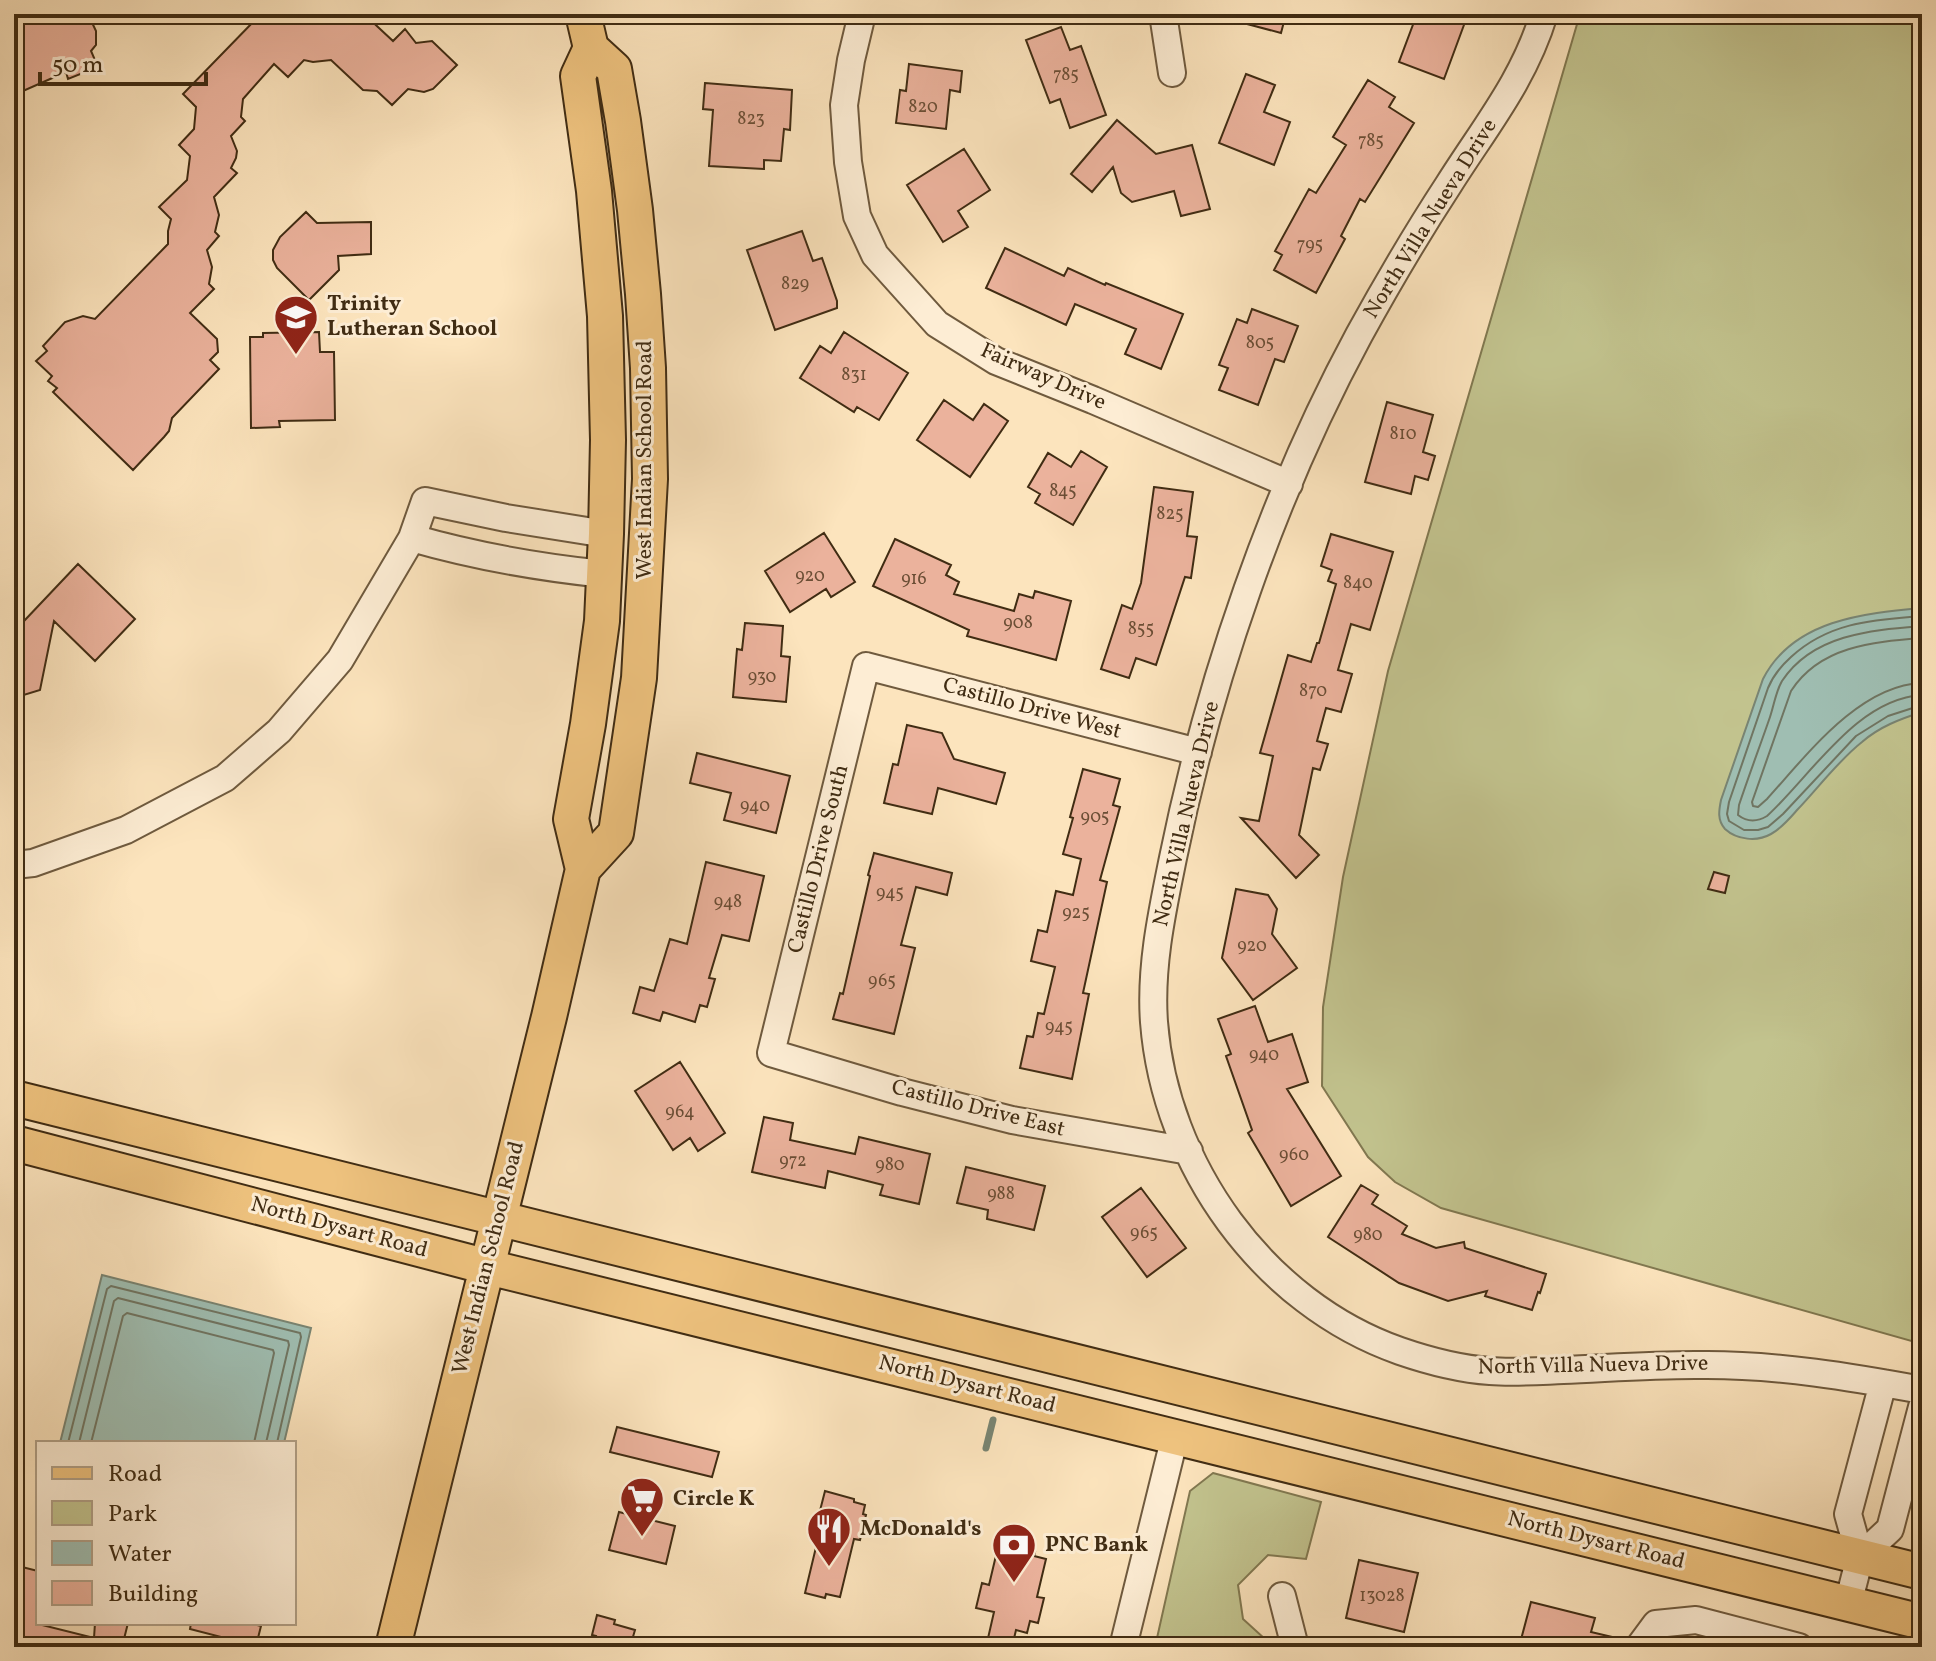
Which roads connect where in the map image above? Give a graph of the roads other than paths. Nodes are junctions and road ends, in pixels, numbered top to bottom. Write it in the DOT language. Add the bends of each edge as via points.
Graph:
graph roads {
  1 [pos="583,14"];
  2 [pos="862,14"];
  3 [pos="1163,14"];
  4 [pos="1544,14"];
  5 [pos="591,48"];
  6 [pos="1172,73"];
  7 [pos="1289,484"];
  8 [pos="606,534"];
  9 [pos="412,538"];
  10 [pos="604,574"];
  11 [pos="866,666"];
  12 [pos="1198,752"];
  13 [pos="14,865"];
  14 [pos="583,869"];
  15 [pos="771,1053"];
  16 [pos="14,1098"];
  17 [pos="14,1143"];
  18 [pos="1189,1151"];
  19 [pos="499,1218"];
  20 [pos="488,1267"];
  21 [pos="1883,1383"];
  22 [pos="1186,1388"];
  23 [pos="1922,1390"];
  24 [pos="1922,1407"];
  25 [pos="1175,1436"];
  26 [pos="1860,1557"];
  27 [pos="1922,1572"];
  28 [pos="1282,1596"];
  29 [pos="1848,1604"];
  30 [pos="1922,1622"];
  31 [pos="393,1647"];
  32 [pos="1123,1647"];
  33 [pos="1295,1647"];
  34 [pos="1639,1647"];
  35 [pos="1799,1647"];
  1 -- 5 [label="main road, West Indian School Road"];
  2 -- 7 [label="street, Fairway Drive" via="844,105 857,216 875,255 937,324 996,361"];
  3 -- 6 [label="street"];
  4 -- 7 [label="street, North Villa Nueva Drive" via="1505,101 1358,337"];
  5 -- 8 [label="main road, West Indian School Road" via="578,76 605,316"];
  5 -- 14 [label="main road, West Indian School Road" via="614,69 623,121 643,294 650,479 640,665 616,833"];
  7 -- 12 [label="street, North Villa Nueva Drive" via="1239,613"];
  8 -- 9 [label="street" via="425,501"];
  8 -- 10 [label="main road, West Indian School Road"];
  9 -- 10 [label="street" via="504,561"];
  9 -- 13 [label="street" via="340,660 287,724 225,778 126,830"];
  10 -- 14 [label="main road, West Indian School Road" via="602,621 571,819"];
  11 -- 12 [label="street, Castillo Drive West"];
  11 -- 15 [label="street, Castillo Drive South"];
  12 -- 18 [label="street, North Villa Nueva Drive" via="1167,888 1154,981 1158,1054"];
  14 -- 19 [label="main road, West Indian School Road"];
  15 -- 18 [label="street, Castillo Drive East" via="960,1108"];
  16 -- 19 [label="main road"];
  17 -- 20 [label="main road, North Dysart Road"];
  18 -- 21 [label="street, North Villa Nueva Drive" via="1230,1223 1294,1292 1331,1318 1399,1350 1487,1371 1713,1365"];
  19 -- 20 [label="main road, West Indian School Road"];
  19 -- 22 [label="main road"];
  20 -- 25 [label="main road, North Dysart Road"];
  20 -- 31 [label="main road, West Indian School Road"];
  21 -- 23 [label="street, North Villa Nueva Drive"];
  21 -- 26 [label="street" via="1848,1514"];
  22 -- 25 [label="main road"];
  22 -- 26 [label="main road"];
  24 -- 26 [label="street" via="1890,1529"];
  25 -- 29 [label="main road, North Dysart Road"];
  25 -- 32 [label="street"];
  26 -- 27 [label="main road"];
  26 -- 29 [label="street"];
  28 -- 33 [label="street"];
  29 -- 30 [label="main road, North Dysart Road"];
  34 -- 35 [label="street" via="1656,1624 1696,1620"];
}
